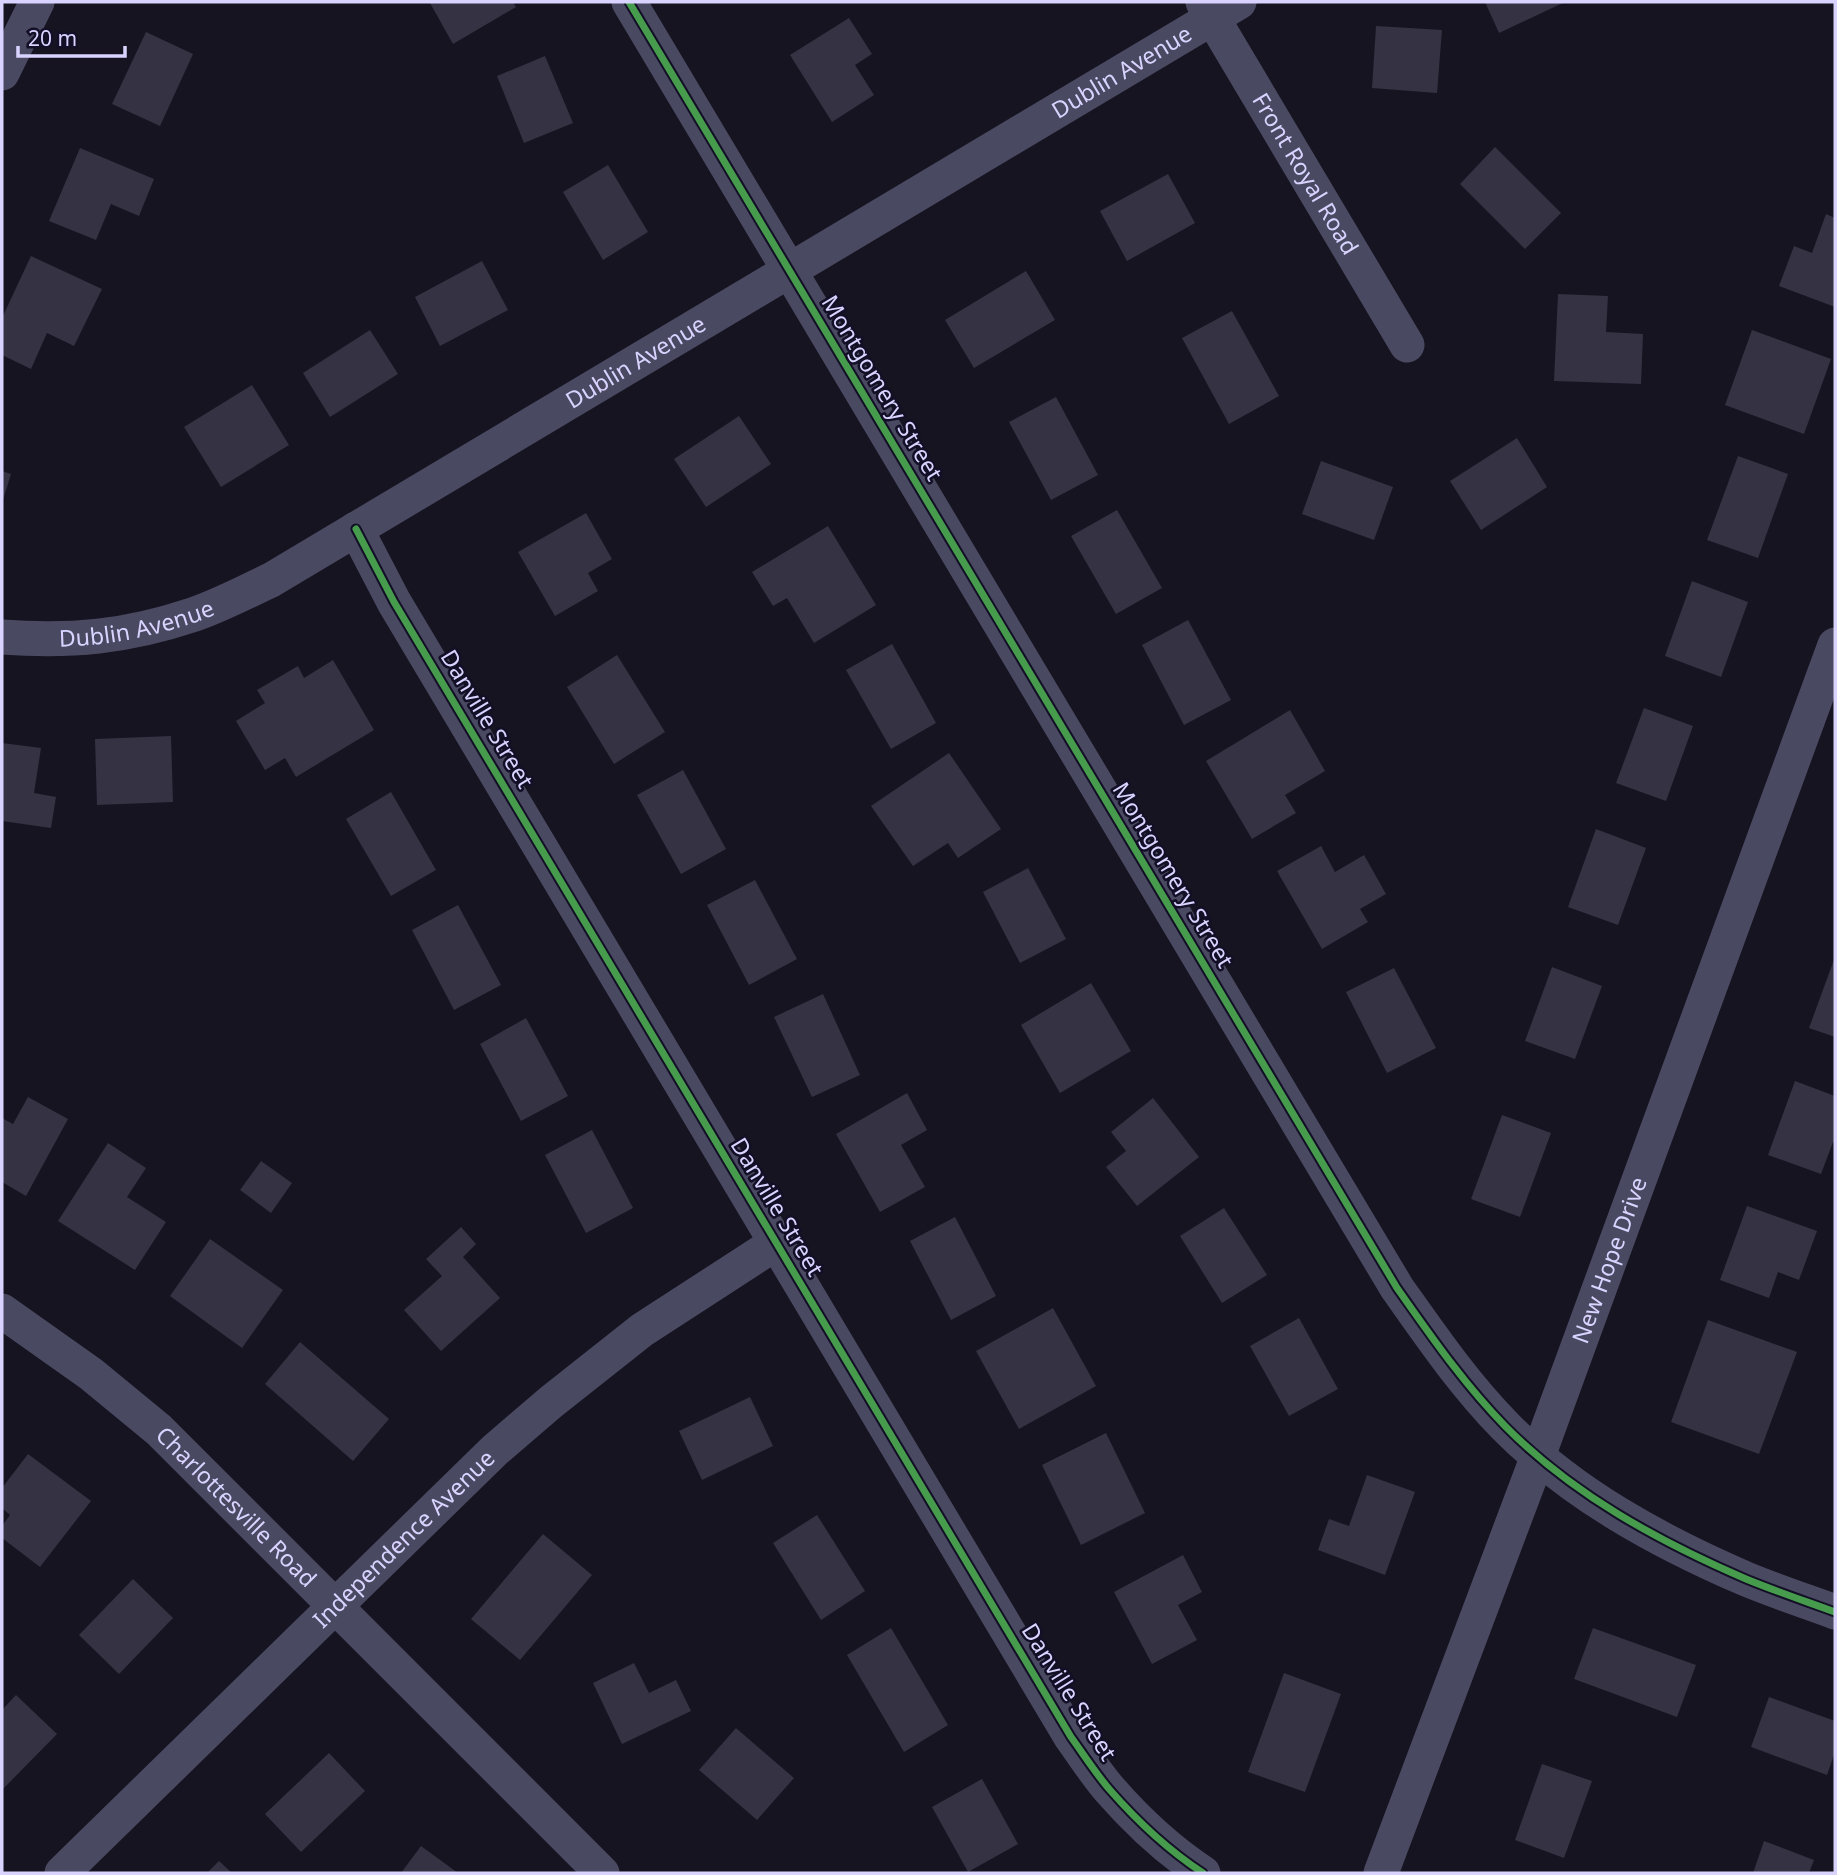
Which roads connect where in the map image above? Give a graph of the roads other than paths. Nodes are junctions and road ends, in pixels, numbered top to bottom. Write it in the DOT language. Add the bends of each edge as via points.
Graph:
graph roads {
  1 [pos="37,2"];
  2 [pos="629,2"];
  3 [pos="1218,7"];
  4 [pos="2,73"];
  5 [pos="790,270"];
  6 [pos="1407,345"];
  7 [pos="356,529"];
  8 [pos="2,636"];
  9 [pos="1835,645"];
  10 [pos="776,1243"];
  11 [pos="2,1311"];
  12 [pos="1538,1456"];
  13 [pos="335,1605"];
  14 [pos="1835,1612"];
  15 [pos="62,1873"];
  16 [pos="602,1873"];
  17 [pos="1203,1873"];
  18 [pos="1381,1873"];
  1 -- 4 [label="street"];
  2 -- 5 [label="street, Montgomery Street"];
  3 -- 5 [label="street, Dublin Avenue"];
  3 -- 6 [label="street, Front Royal Road"];
  5 -- 7 [label="street, Dublin Avenue"];
  5 -- 12 [label="street, Montgomery Street" via="1397,1288 1458,1374"];
  7 -- 8 [label="street, Dublin Avenue" via="271,580 193,614 124,634 69,640"];
  7 -- 10 [label="street, Danville Street" via="394,602"];
  9 -- 12 [label="street, New Hope Drive"];
  10 -- 13 [label="street, Independence Avenue" via="642,1330 551,1402"];
  10 -- 17 [label="street, Danville Street" via="1071,1737 1108,1788 1146,1828"];
  11 -- 13 [label="street, Charlottesville Road" via="91,1374 159,1430"];
  12 -- 14 [label="street, Montgomery Street" via="1595,1500 1674,1546 1747,1580"];
  12 -- 18 [label="street, New Hope Drive"];
  13 -- 15 [label="street, Independence Avenue"];
  13 -- 16 [label="street, Charlottesville Road"];
}
